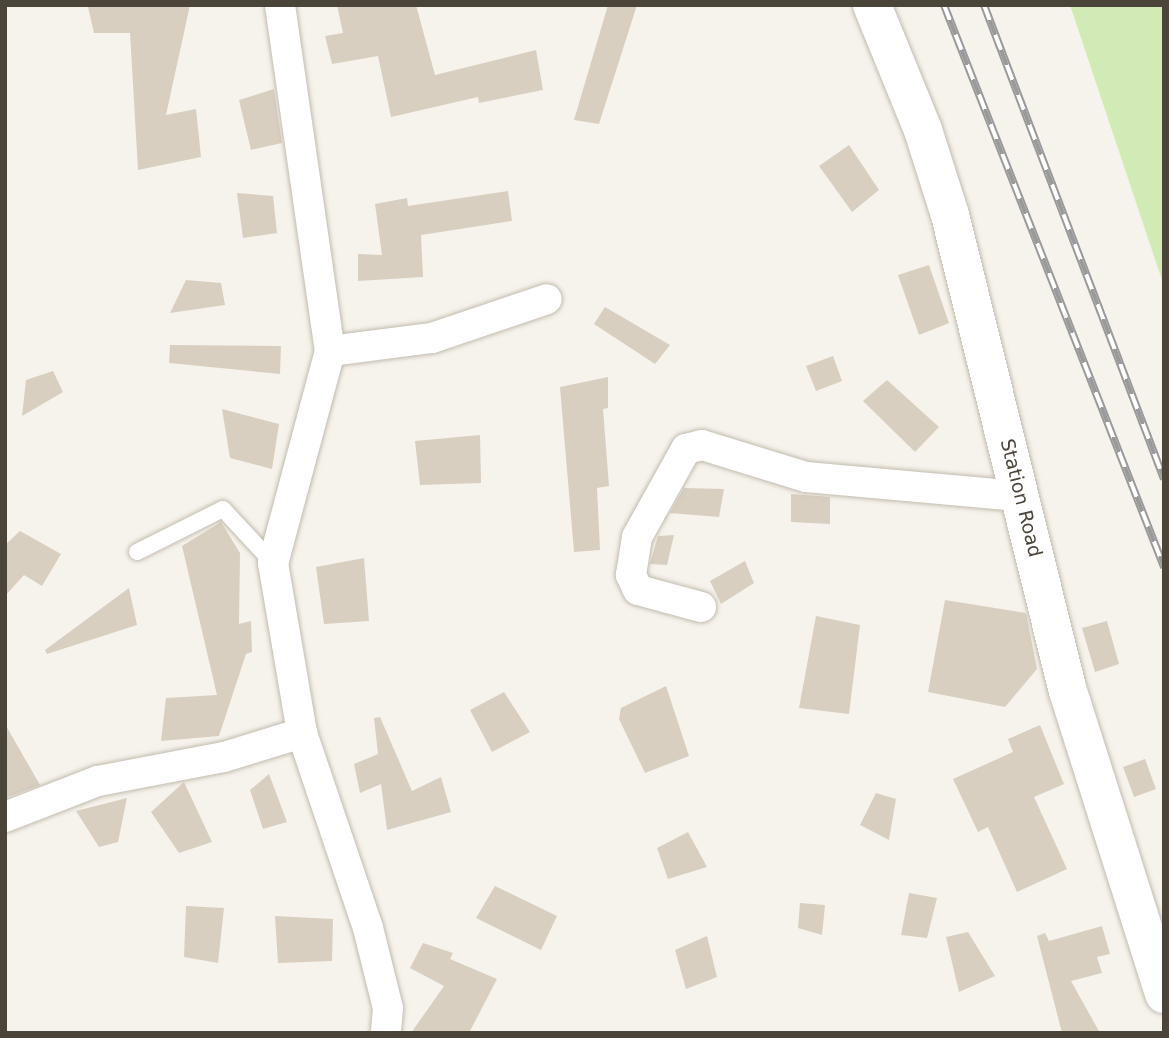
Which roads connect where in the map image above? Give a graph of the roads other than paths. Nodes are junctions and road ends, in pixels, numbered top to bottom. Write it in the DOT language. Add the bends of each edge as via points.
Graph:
graph roads {
  1 [pos="280,5"];
  2 [pos="872,5"];
  3 [pos="547,299"];
  4 [pos="330,351"];
  5 [pos="1021,496"];
  6 [pos="137,552"];
  7 [pos="273,563"];
  8 [pos="701,607"];
  9 [pos="302,733"];
  10 [pos="5,817"];
  11 [pos="1164,994"];
  12 [pos="386,1033"];
  1 -- 4 [label="street"];
  2 -- 5 [label="street, Station Road" via="923,130 950,215"];
  3 -- 4 [label="street" via="432,338"];
  4 -- 7 [label="street"];
  5 -- 8 [label="street" via="806,477 702,445 686,449 637,537 631,575 638,590"];
  5 -- 11 [label="street, Station Road" via="1068,691"];
  6 -- 7 [label="lane" via="223,509"];
  7 -- 9 [label="street"];
  9 -- 10 [label="street" via="224,757 99,780"];
  9 -- 12 [label="street" via="368,928 387,1007"];
}
